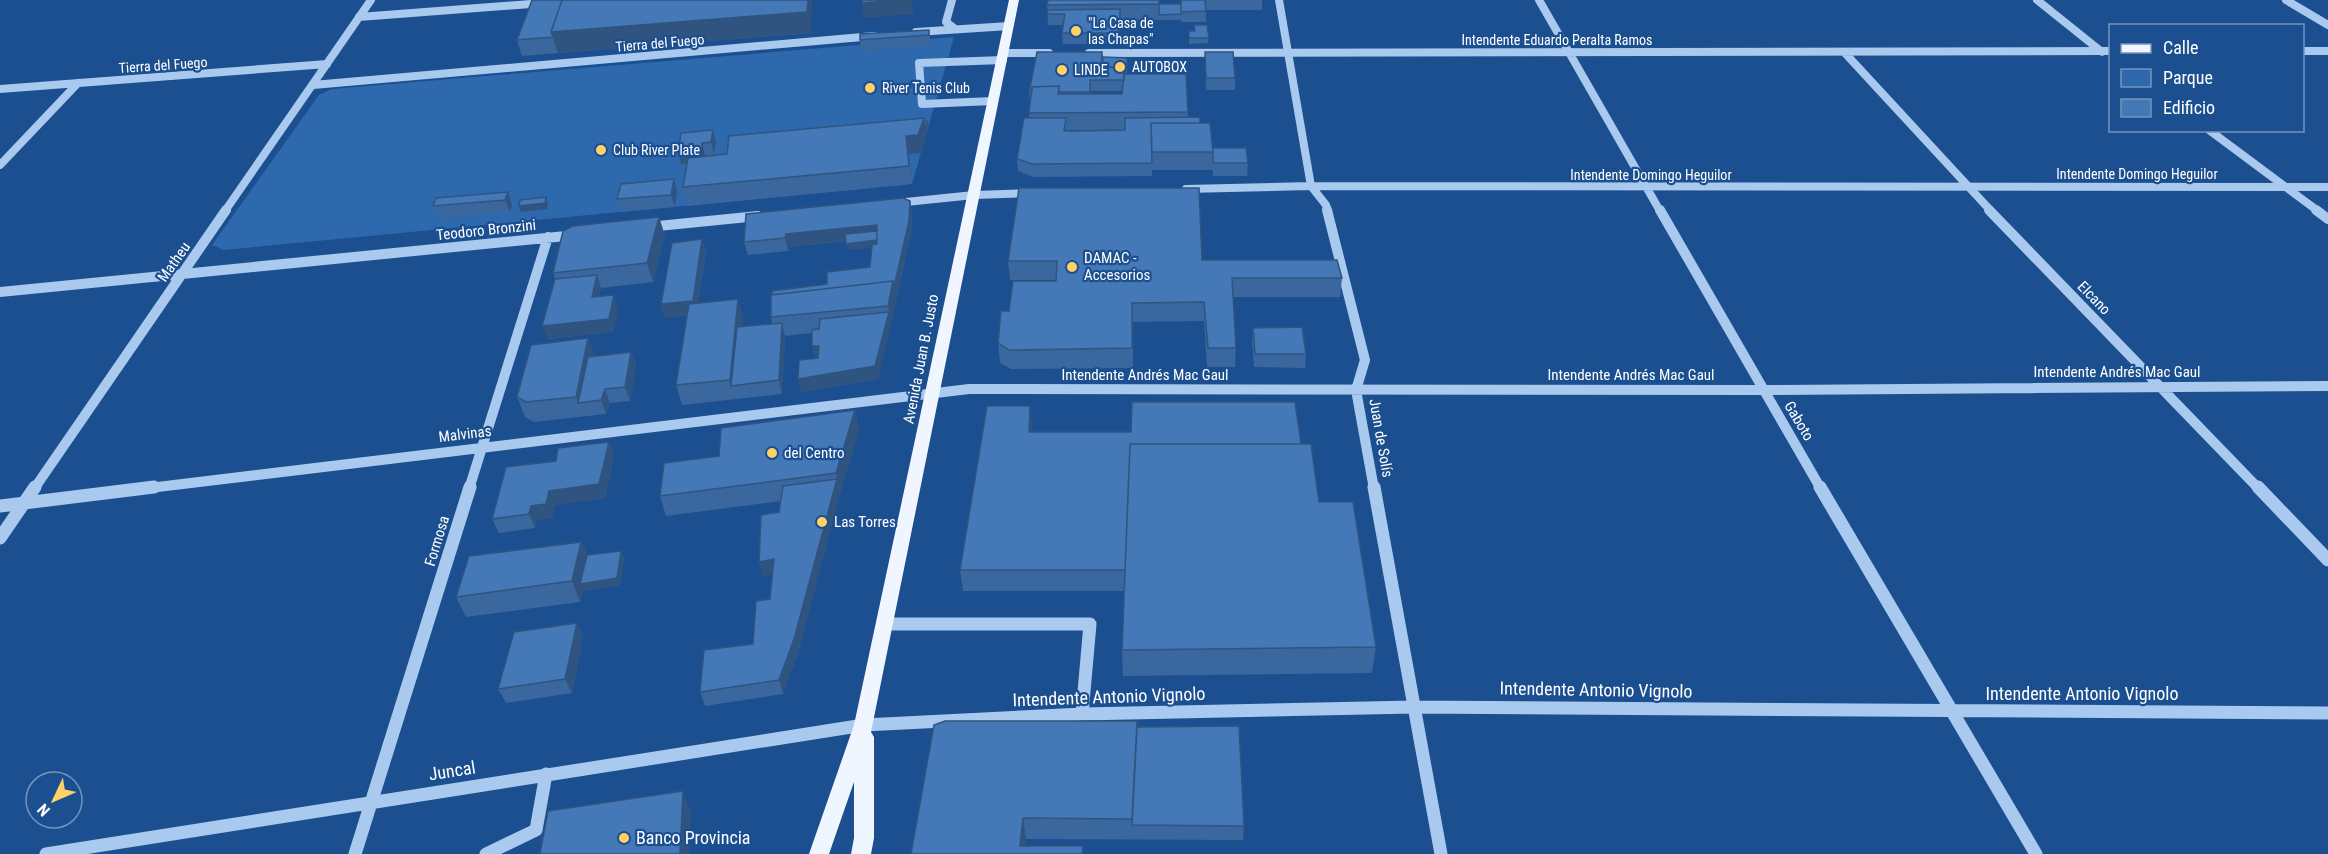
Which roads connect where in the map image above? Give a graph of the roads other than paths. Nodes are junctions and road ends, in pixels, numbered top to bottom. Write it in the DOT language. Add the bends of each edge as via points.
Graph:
graph roads {
  1 [pos="371,0"];
  2 [pos="952,0"];
  3 [pos="1014,0"];
  4 [pos="1279,0"];
  5 [pos="1539,0"];
  6 [pos="2037,0"];
  7 [pos="2286,0"];
  8 [pos="553,3"];
  9 [pos="359,17"];
  10 [pos="2328,25"];
  11 [pos="1009,26"];
  12 [pos="955,29"];
  13 [pos="907,33"];
  14 [pos="883,35"];
  15 [pos="2101,51"];
  16 [pos="2109,51"];
  17 [pos="2304,51"];
  18 [pos="2328,51"];
  19 [pos="1568,52"];
  20 [pos="1844,52"];
  21 [pos="1064,53"];
  22 [pos="1076,53"];
  23 [pos="1289,53"];
  24 [pos="1004,56"];
  25 [pos="2109,57"];
  26 [pos="327,64"];
  27 [pos="78,83"];
  28 [pos="313,85"];
  29 [pos="0,89"];
  30 [pos="993,101"];
  31 [pos="2212,132"];
  32 [pos="0,165"];
  33 [pos="1311,186"];
  34 [pos="2285,187"];
  35 [pos="2328,187"];
  36 [pos="1968,188"];
  37 [pos="1649,189"];
  38 [pos="1172,190"];
  39 [pos="1044,193"];
  40 [pos="974,195"];
  41 [pos="891,203"];
  42 [pos="773,215"];
  43 [pos="2328,219"];
  44 [pos="643,228"];
  45 [pos="584,234"];
  46 [pos="548,237"];
  47 [pos="182,274"];
  48 [pos="0,292"];
  49 [pos="2328,386"];
  50 [pos="2158,387"];
  51 [pos="1356,390"];
  52 [pos="1763,390"];
  53 [pos="934,393"];
  54 [pos="483,447"];
  55 [pos="25,502"];
  56 [pos="0,506"];
  57 [pos="0,538"];
  58 [pos="2328,560"];
  59 [pos="886,624"];
  60 [pos="1414,707"];
  61 [pos="1954,712"];
  62 [pos="2328,713"];
  63 [pos="1082,714"];
  64 [pos="864,725"];
  65 [pos="546,774"];
  66 [pos="372,802"];
  67 [pos="45,854"];
  68 [pos="355,854"];
  69 [pos="486,854"];
  70 [pos="819,854"];
  71 [pos="861,854"];
  72 [pos="1441,854"];
  73 [pos="2037,854"];
  1 -- 9 [label="street, Matheu"];
  2 -- 12 [label="street" via="946,22"];
  3 -- 11 [label="main road, Avenida Juan B. Justo"];
  4 -- 23 [label="street, Juan de Solís"];
  5 -- 19 [label="street, Gaboto"];
  6 -- 15 [label="street"];
  7 -- 10 [label="street"];
  8 -- 9 [label="street"];
  9 -- 26 [label="street, Matheu"];
  11 -- 12 [label="street"];
  11 -- 24 [label="main road, Avenida Juan B. Justo"];
  12 -- 13 [label="street"];
  14 -- 28 [label="street, Tierra del Fuego"];
  15 -- 16 [label="street, Intendente Eduardo Peralta Ramos"];
  15 -- 20 [label="street, Intendente Eduardo Peralta Ramos"];
  15 -- 25 [label="street"];
  17 -- 18 [label="street"];
  19 -- 20 [label="street, Intendente Eduardo Peralta Ramos"];
  19 -- 23 [label="street, Intendente Eduardo Peralta Ramos"];
  19 -- 37 [label="street, Gaboto"];
  20 -- 36 [label="street, Elcano"];
  21 -- 24 [label="street"];
  22 -- 23 [label="street, Intendente Eduardo Peralta Ramos"];
  23 -- 33 [label="street, Juan de Solís"];
  24 -- 30 [label="main road, Avenida Juan B. Justo"];
  24 -- 30 [label="street" via="919,63 922,104"];
  26 -- 27 [label="street, Tierra del Fuego"];
  26 -- 28 [label="street, Matheu"];
  27 -- 29 [label="street, Tierra del Fuego"];
  27 -- 32 [label="street"];
  28 -- 47 [label="street, Matheu"];
  30 -- 40 [label="main road, Avenida Juan B. Justo"];
  31 -- 34 [label="street"];
  33 -- 37 [label="street, Intendente Domingo Heguilor"];
  33 -- 38 [label="street, Intendente Domingo Heguilor"];
  33 -- 51 [label="street, Juan de Solís" via="1326,205 1365,360"];
  34 -- 35 [label="street, Intendente Domingo Heguilor"];
  34 -- 36 [label="street, Intendente Domingo Heguilor"];
  34 -- 43 [label="street"];
  36 -- 37 [label="street, Intendente Domingo Heguilor"];
  36 -- 50 [label="street, Elcano"];
  37 -- 52 [label="street, Gaboto"];
  39 -- 40 [label="street"];
  40 -- 41 [label="street"];
  40 -- 53 [label="main road, Avenida Juan B. Justo"];
  42 -- 44 [label="street"];
  45 -- 46 [label="street, Teodoro Bronzini"];
  46 -- 47 [label="street, Teodoro Bronzini"];
  46 -- 54 [label="street, Formosa"];
  47 -- 48 [label="street, Teodoro Bronzini"];
  47 -- 55 [label="street, Matheu"];
  49 -- 50 [label="street, Intendente Andrés Mac Gaul"];
  50 -- 52 [label="street, Intendente Andrés Mac Gaul"];
  50 -- 58 [label="street, Elcano"];
  51 -- 52 [label="street, Intendente Andrés Mac Gaul"];
  51 -- 53 [label="street, Intendente Andrés Mac Gaul" via="969,389"];
  51 -- 60 [label="street, Juan de Solís"];
  52 -- 61 [label="street, Gaboto"];
  53 -- 54 [label="street, Malvinas"];
  53 -- 59 [label="main road, Avenida Juan B. Justo"];
  54 -- 55 [label="street, Malvinas"];
  54 -- 66 [label="street, Formosa"];
  55 -- 56 [label="street, Malvinas"];
  55 -- 57 [label="street, Matheu"];
  59 -- 63 [label="street" via="1089,624"];
  59 -- 64 [label="main road, Avenida Juan B. Justo"];
  60 -- 61 [label="street, Intendente Antonio Vignolo"];
  60 -- 63 [label="street, Intendente Antonio Vignolo"];
  60 -- 72 [label="street, Juan de Solís"];
  61 -- 62 [label="street, Intendente Antonio Vignolo"];
  61 -- 73 [label="street, Gaboto"];
  63 -- 64 [label="street, Intendente Antonio Vignolo"];
  64 -- 65 [label="street, Juncal"];
  64 -- 70 [label="main road, Avenida Juan B. Justo"];
  64 -- 71 [label="main road, Avenida Juan B. Justo"];
  65 -- 66 [label="street, Juncal"];
  65 -- 69 [label="street" via="537,830"];
  66 -- 67 [label="street, Juncal"];
  66 -- 68 [label="street, Formosa"];
}
